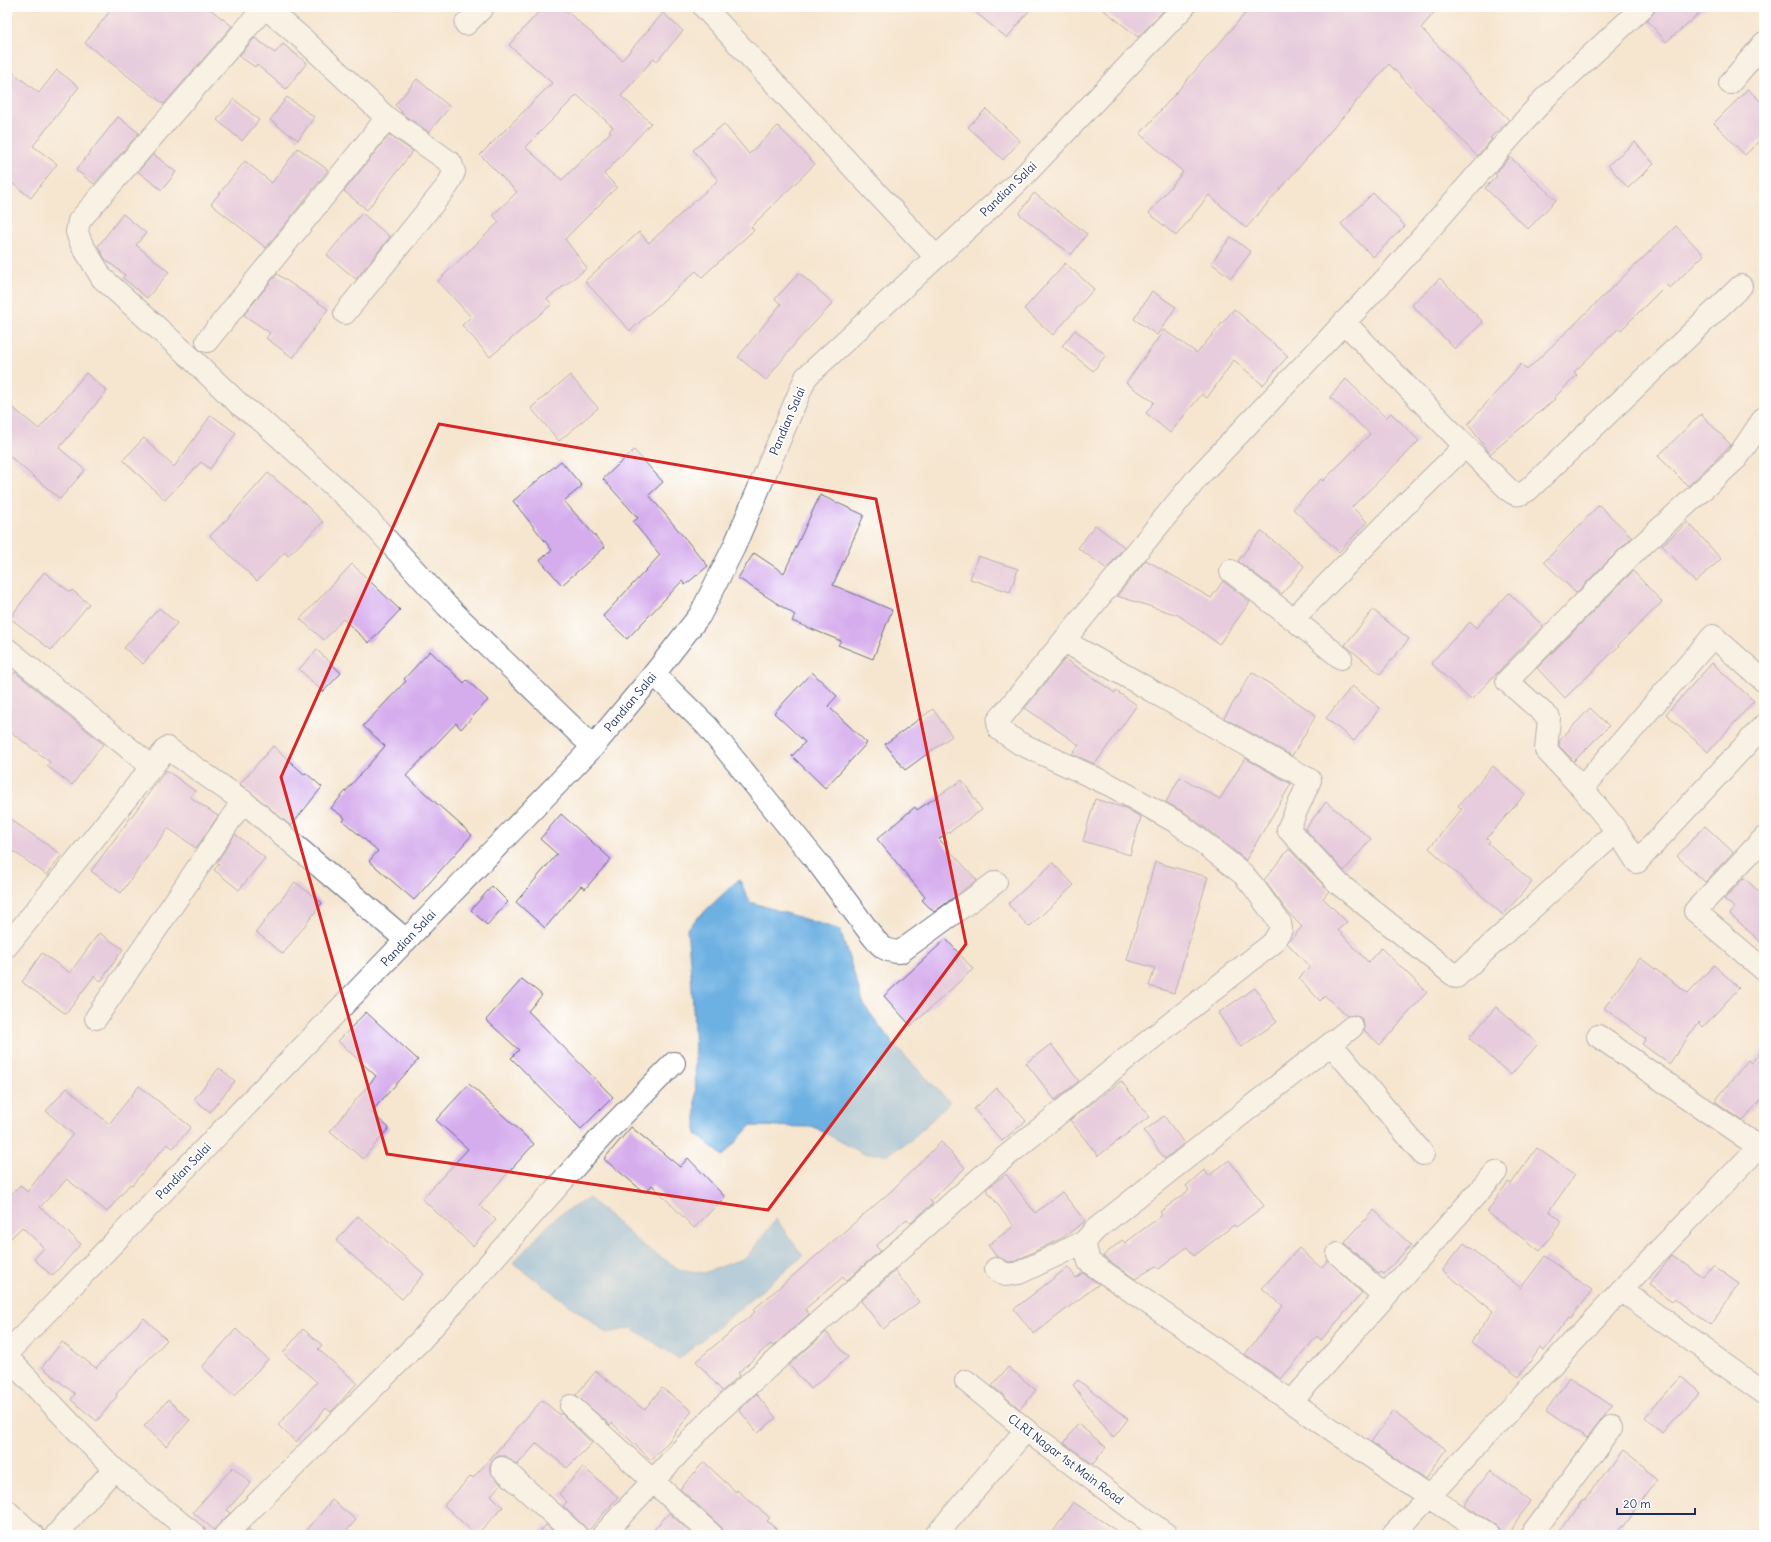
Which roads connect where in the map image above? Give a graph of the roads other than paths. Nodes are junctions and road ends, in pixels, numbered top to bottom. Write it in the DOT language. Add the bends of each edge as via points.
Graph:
graph roads {
  1 [pos="265,7"];
  2 [pos="483,7"];
  3 [pos="704,7"];
  4 [pos="1184,7"];
  5 [pos="1643,7"];
  6 [pos="466,24"];
  7 [pos="1764,43"];
  8 [pos="1730,83"];
  9 [pos="387,118"];
  10 [pos="936,257"];
  11 [pos="1741,286"];
  12 [pos="345,313"];
  13 [pos="1344,322"];
  14 [pos="207,341"];
  15 [pos="1764,418"];
  16 [pos="1465,446"];
  17 [pos="1231,571"];
  18 [pos="1293,619"];
  19 [pos="1064,641"];
  20 [pos="10,658"];
  21 [pos="1341,658"];
  22 [pos="654,674"];
  23 [pos="1764,681"];
  24 [pos="1764,725"];
  25 [pos="593,746"];
  26 [pos="152,767"];
  27 [pos="1582,788"];
  28 [pos="243,801"];
  29 [pos="1618,831"];
  30 [pos="1764,838"];
  31 [pos="996,882"];
  32 [pos="406,940"];
  33 [pos="7,946"];
  34 [pos="1761,960"];
  35 [pos="96,1018"];
  36 [pos="1352,1027"];
  37 [pos="1598,1036"];
  38 [pos="1331,1044"];
  39 [pos="674,1063"];
  40 [pos="1759,1153"];
  41 [pos="1423,1154"];
  42 [pos="1496,1172"];
  43 [pos="1084,1242"];
  44 [pos="1338,1254"];
  45 [pos="996,1269"];
  46 [pos="1621,1290"];
  47 [pos="1385,1297"];
  48 [pos="7,1353"];
  49 [pos="7,1358"];
  50 [pos="966,1381"];
  51 [pos="1764,1392"];
  52 [pos="1292,1401"];
  53 [pos="571,1406"];
  54 [pos="1611,1427"];
  55 [pos="1026,1430"];
  56 [pos="502,1468"];
  57 [pos="114,1469"];
  58 [pos="653,1481"];
  59 [pos="1428,1496"];
  60 [pos="7,1511"];
  61 [pos="1162,1534"];
  62 [pos="32,1535"];
  63 [pos="56,1535"];
  64 [pos="195,1535"];
  65 [pos="225,1535"];
  66 [pos="576,1535"];
  67 [pos="603,1535"];
  68 [pos="712,1535"];
  69 [pos="936,1535"];
  70 [pos="1393,1535"];
  71 [pos="1488,1535"];
  72 [pos="1531,1535"];
  1 -- 9 [label="street"];
  1 -- 25 [label="street" via="80,221 77,232 80,243 102,278 240,405 263,422 358,508 447,606"];
  2 -- 6 [label="street"];
  3 -- 10 [label="street"];
  4 -- 10 [label="street, Pandian Salai" via="1018,182"];
  5 -- 13 [label="street" via="1544,99 1390,274"];
  7 -- 8 [label="street"];
  9 -- 12 [label="street" via="450,162 454,172 448,184"];
  9 -- 14 [label="street"];
  10 -- 22 [label="street, Pandian Salai" via="806,377 734,547 700,615"];
  11 -- 16 [label="street" via="1521,495 1514,495"];
  13 -- 16 [label="street"];
  13 -- 19 [label="street" via="1198,477"];
  15 -- 27 [label="street" via="1737,458 1629,557 1507,681 1549,718 1546,750"];
  16 -- 18 [label="street"];
  17 -- 18 [label="street"];
  18 -- 21 [label="street"];
  19 -- 29 [label="street" via="1310,780 1288,829 1339,884 1456,977"];
  19 -- 58 [label="street" via="998,721 999,729 1019,743 1110,785 1178,823 1243,874 1280,923 1281,929 1273,943 987,1172 712,1418"];
  20 -- 26 [label="street"];
  22 -- 25 [label="street, Pandian Salai"];
  22 -- 31 [label="street" via="707,726 818,863 873,937 890,952 900,952"];
  23 -- 27 [label="street" via="1713,636"];
  24 -- 29 [label="street" via="1637,862"];
  25 -- 32 [label="street, Pandian Salai"];
  26 -- 28 [label="street" via="167,748"];
  26 -- 33 [label="street"];
  27 -- 29 [label="street"];
  28 -- 32 [label="street"];
  28 -- 35 [label="street"];
  30 -- 34 [label="street" via="1695,911"];
  32 -- 48 [label="street, Pandian Salai"];
  36 -- 38 [label="street"];
  37 -- 40 [label="street"];
  38 -- 41 [label="street"];
  38 -- 43 [label="street" via="1096,1229"];
  39 -- 65 [label="street" via="605,1133 421,1340"];
  40 -- 46 [label="street"];
  42 -- 47 [label="street"];
  43 -- 45 [label="street" via="1019,1273 1006,1275"];
  43 -- 52 [label="street" via="1088,1262"];
  44 -- 47 [label="street"];
  46 -- 51 [label="street"];
  46 -- 59 [label="street"];
  47 -- 52 [label="street"];
  49 -- 57 [label="street"];
  50 -- 55 [label="street, CLRI Nagar 1st Main Road"];
  52 -- 59 [label="street"];
  53 -- 58 [label="street"];
  54 -- 72 [label="street"];
  55 -- 61 [label="street, CLRI Nagar 1st Main Road"];
  55 -- 69 [label="street"];
  56 -- 66 [label="street"];
  57 -- 63 [label="street"];
  57 -- 64 [label="street"];
  58 -- 67 [label="street"];
  58 -- 68 [label="street"];
  59 -- 70 [label="street"];
  59 -- 71 [label="street"];
  60 -- 62 [label="street"];
}
